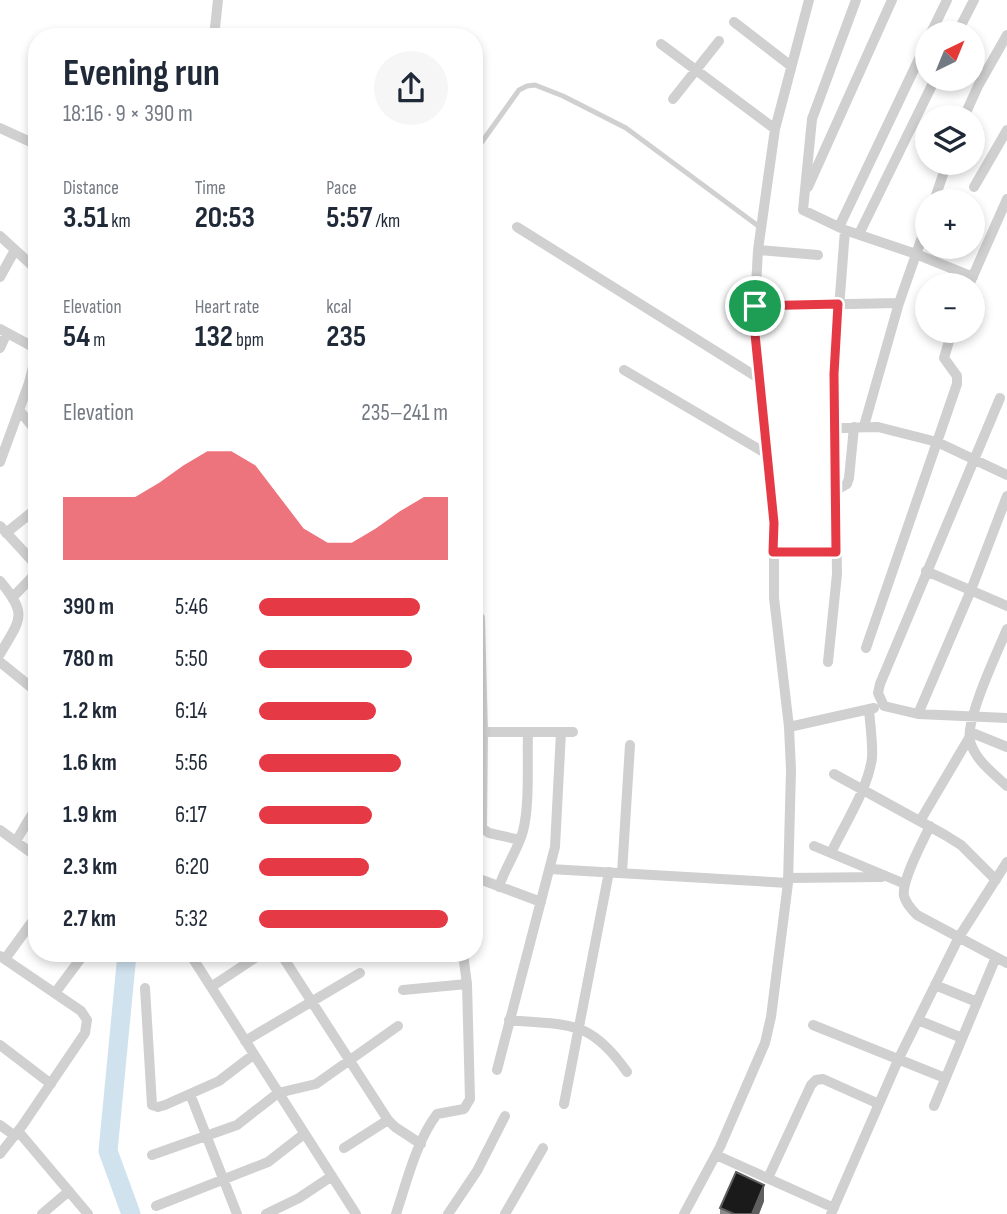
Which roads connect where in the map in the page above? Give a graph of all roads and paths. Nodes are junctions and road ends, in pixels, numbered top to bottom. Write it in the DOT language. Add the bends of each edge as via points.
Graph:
graph roads {
  1 [pos="218,0"];
  2 [pos="809,0"];
  3 [pos="856,0"];
  4 [pos="892,0"];
  5 [pos="947,0"];
  6 [pos="974,0"];
  7 [pos="937,21"];
  8 [pos="963,21"];
  9 [pos="734,22"];
  10 [pos="215,28"];
  11 [pos="1007,35"];
  12 [pos="719,41"];
  13 [pos="661,44"];
  14 [pos="791,66"];
  15 [pos="915,68"];
  16 [pos="696,70"];
  17 [pos="929,91"];
  18 [pos="673,99"];
  19 [pos="969,105"];
  20 [pos="0,128"];
  21 [pos="775,129"];
  22 [pos="1007,130"];
  23 [pos="483,140"];
  24 [pos="28,141"];
  25 [pos="974,187"];
  26 [pos="803,197"];
  27 [pos="1007,200"];
  28 [pos="517,228"];
  29 [pos="761,228"];
  30 [pos="842,228"];
  31 [pos="859,234"];
  32 [pos="0,236"];
  33 [pos="15,250"];
  34 [pos="758,250"];
  35 [pos="915,254"];
  36 [pos="818,255"];
  37 [pos="915,257"];
  38 [pos="926,259"];
  39 [pos="28,262"];
  40 [pos="955,273"];
  41 [pos="975,273"];
  42 [pos="0,277"];
  43 [pos="899,303"];
  44 [pos="838,304"];
  45 [pos="755,306"];
  46 [pos="4,331"];
  47 [pos="948,343"];
  48 [pos="28,345"];
  49 [pos="0,348"];
  50 [pos="624,370"];
  51 [pos="760,379"];
  52 [pos="28,380"];
  53 [pos="1000,398"];
  54 [pos="19,410"];
  55 [pos="28,421"];
  56 [pos="859,426"];
  57 [pos="834,428"];
  58 [pos="4,438"];
  59 [pos="937,442"];
  60 [pos="767,454"];
  61 [pos="973,459"];
  62 [pos="0,462"];
  63 [pos="1007,475"];
  64 [pos="835,491"];
  65 [pos="1007,496"];
  66 [pos="28,514"];
  67 [pos="3,529"];
  68 [pos="773,552"];
  69 [pos="836,552"];
  70 [pos="28,556"];
  71 [pos="926,571"];
  72 [pos="0,581"];
  73 [pos="28,581"];
  74 [pos="971,590"];
  75 [pos="13,597"];
  76 [pos="1007,606"];
  77 [pos="1007,629"];
  78 [pos="866,648"];
  79 [pos="0,654"];
  80 [pos="0,662"];
  81 [pos="828,662"];
  82 [pos="28,685"];
  83 [pos="884,706"];
  84 [pos="869,709"];
  85 [pos="918,714"];
  86 [pos="972,718"];
  87 [pos="1007,718"];
  88 [pos="789,727"];
  89 [pos="483,732"];
  90 [pos="528,732"];
  91 [pos="561,732"];
  92 [pos="573,732"];
  93 [pos="970,735"];
  94 [pos="630,745"];
  95 [pos="1007,747"];
  96 [pos="834,774"];
  97 [pos="1007,786"];
  98 [pos="862,789"];
  99 [pos="28,821"];
  100 [pos="925,823"];
  101 [pos="483,829"];
  102 [pos="0,830"];
  103 [pos="520,840"];
  104 [pos="16,841"];
  105 [pos="814,846"];
  106 [pos="28,850"];
  107 [pos="831,853"];
  108 [pos="1007,862"];
  109 [pos="550,869"];
  110 [pos="609,873"];
  111 [pos="622,873"];
  112 [pos="887,877"];
  113 [pos="788,880"];
  114 [pos="996,880"];
  115 [pos="483,881"];
  116 [pos="905,884"];
  117 [pos="499,887"];
  118 [pos="541,902"];
  119 [pos="28,926"];
  120 [pos="958,937"];
  121 [pos="2,957"];
  122 [pos="996,957"];
  123 [pos="78,962"];
  124 [pos="195,962"];
  125 [pos="249,962"];
  126 [pos="286,962"];
  127 [pos="464,962"];
  128 [pos="1007,964"];
  129 [pos="360,974"];
  130 [pos="467,984"];
  131 [pos="935,985"];
  132 [pos="211,987"];
  133 [pos="145,988"];
  134 [pos="403,990"];
  135 [pos="55,993"];
  136 [pos="312,1001"];
  137 [pos="977,1002"];
  138 [pos="509,1020"];
  139 [pos="918,1020"];
  140 [pos="813,1025"];
  141 [pos="398,1027"];
  142 [pos="578,1028"];
  143 [pos="962,1038"];
  144 [pos="245,1041"];
  145 [pos="0,1045"];
  146 [pos="253,1055"];
  147 [pos="899,1058"];
  148 [pos="350,1061"];
  149 [pos="497,1070"];
  150 [pos="627,1072"];
  151 [pos="945,1078"];
  152 [pos="51,1084"];
  153 [pos="278,1093"];
  154 [pos="190,1094"];
  155 [pos="564,1104"];
  156 [pos="879,1104"];
  157 [pos="934,1106"];
  158 [pos="506,1116"];
  159 [pos="388,1120"];
  160 [pos="0,1125"];
  161 [pos="16,1134"];
  162 [pos="304,1134"];
  163 [pos="207,1136"];
  164 [pos="421,1144"];
  165 [pos="344,1148"];
  166 [pos="543,1148"];
  167 [pos="0,1154"];
  168 [pos="152,1155"];
  169 [pos="716,1155"];
  170 [pos="332,1176"];
  171 [pos="768,1178"];
  172 [pos="224,1180"];
  173 [pos="69,1191"];
  174 [pos="156,1206"];
  175 [pos="833,1211"];
  176 [pos="509,1212"];
  177 [pos="42,1214"];
  178 [pos="88,1214"];
  179 [pos="237,1214"];
  180 [pos="266,1214"];
  181 [pos="356,1214"];
  182 [pos="396,1214"];
  183 [pos="448,1214"];
  184 [pos="684,1214"];
  1 -- 10 [label="street"];
  2 -- 14 [label="street"];
  3 -- 26 [label="street" via="811,119"];
  4 -- 26 [label="street"];
  5 -- 7 [label="street"];
  6 -- 8 [label="street"];
  9 -- 14 [label="street"];
  11 -- 19 [label="street"];
  12 -- 16 [label="street"];
  13 -- 16 [label="street"];
  14 -- 21 [label="street"];
  15 -- 30 [label="street"];
  16 -- 18 [label="street"];
  16 -- 21 [label="street"];
  17 -- 31 [label="street"];
  20 -- 24 [label="street"];
  21 -- 29 [label="street"];
  22 -- 25 [label="street"];
  23 -- 29 [label="lane" via="519,90 535,85 626,128"];
  26 -- 30 [label="street" via="805,213"];
  27 -- 41 [label="street"];
  28 -- 51 [label="street"];
  29 -- 34 [label="street"];
  30 -- 31 [label="street"];
  30 -- 44 [label="street"];
  31 -- 35 [label="street"];
  32 -- 33 [label="street"];
  33 -- 39 [label="street"];
  33 -- 42 [label="street"];
  34 -- 36 [label="street"];
  34 -- 45 [label="street"];
  37 -- 43 [label="street"];
  38 -- 40 [label="street"];
  43 -- 44 [label="street"];
  43 -- 56 [label="street"];
  44 -- 45 [label="street"];
  44 -- 57 [label="street"];
  45 -- 51 [label="street"];
  46 -- 48 [label="street"];
  46 -- 49 [label="street"];
  47 -- 59 [label="street" via="944,358 957,376 957,384"];
  50 -- 60 [label="street"];
  51 -- 60 [label="street"];
  52 -- 54 [label="street"];
  53 -- 61 [label="street"];
  54 -- 55 [label="street"];
  54 -- 58 [label="street"];
  56 -- 57 [label="street"];
  56 -- 59 [label="street"];
  56 -- 64 [label="street" via="847,485"];
  57 -- 64 [label="street"];
  58 -- 62 [label="street"];
  59 -- 61 [label="street"];
  59 -- 78 [label="street"];
  60 -- 68 [label="street"];
  61 -- 63 [label="street"];
  61 -- 71 [label="street"];
  64 -- 69 [label="street"];
  65 -- 74 [label="street"];
  66 -- 67 [label="street"];
  67 -- 70 [label="street"];
  68 -- 69 [label="street"];
  68 -- 88 [label="street"];
  69 -- 81 [label="street"];
  71 -- 74 [label="street"];
  71 -- 83 [label="street" via="880,684 878,693"];
  72 -- 75 [label="street"];
  73 -- 75 [label="street"];
  74 -- 76 [label="street"];
  74 -- 85 [label="street"];
  75 -- 79 [label="street" via="19,619"];
  77 -- 86 [label="street"];
  80 -- 82 [label="street"];
  83 -- 84 [label="street"];
  83 -- 85 [label="street"];
  84 -- 88 [label="street"];
  84 -- 98 [label="street" via="872,759"];
  85 -- 86 [label="street"];
  86 -- 87 [label="street"];
  86 -- 93 [label="street"];
  88 -- 113 [label="street"];
  89 -- 90 [label="street"];
  90 -- 91 [label="street"];
  90 -- 103 [label="street" via="525,821"];
  91 -- 92 [label="street"];
  91 -- 109 [label="street" via="557,830"];
  93 -- 95 [label="street"];
  93 -- 97 [label="street" via="974,751"];
  93 -- 100 [label="street"];
  94 -- 111 [label="street"];
  96 -- 98 [label="street"];
  98 -- 100 [label="street"];
  98 -- 107 [label="street"];
  99 -- 104 [label="street"];
  100 -- 114 [label="street" via="961,845"];
  100 -- 116 [label="street"];
  101 -- 103 [label="street"];
  102 -- 104 [label="street"];
  103 -- 117 [label="street"];
  104 -- 106 [label="street"];
  105 -- 107 [label="street"];
  107 -- 112 [label="street"];
  108 -- 114 [label="street"];
  109 -- 110 [label="street"];
  109 -- 118 [label="street"];
  110 -- 111 [label="street"];
  110 -- 142 [label="street"];
  111 -- 113 [label="street"];
  112 -- 113 [label="street"];
  112 -- 116 [label="street"];
  113 -- 169 [label="street" via="765,1043"];
  114 -- 120 [label="street"];
  115 -- 117 [label="street"];
  116 -- 120 [label="street" via="908,906"];
  117 -- 118 [label="street"];
  118 -- 138 [label="street"];
  119 -- 121 [label="street"];
  120 -- 122 [label="street"];
  120 -- 131 [label="street"];
  121 -- 135 [label="street"];
  122 -- 128 [label="street"];
  122 -- 137 [label="street"];
  123 -- 135 [label="street"];
  124 -- 132 [label="street"];
  125 -- 132 [label="street"];
  126 -- 136 [label="street"];
  127 -- 130 [label="street"];
  129 -- 136 [label="street"];
  130 -- 134 [label="street"];
  130 -- 164 [label="street" via="470,1099 464,1109 437,1114"];
  131 -- 137 [label="street"];
  131 -- 139 [label="street"];
  132 -- 144 [label="street"];
  133 -- 154 [label="street" via="152,1105 158,1107"];
  135 -- 152 [label="street" via="87,1020 85,1033"];
  136 -- 144 [label="street"];
  136 -- 148 [label="street"];
  137 -- 143 [label="street"];
  138 -- 142 [label="street"];
  138 -- 149 [label="street"];
  139 -- 143 [label="street"];
  139 -- 147 [label="street"];
  140 -- 147 [label="street"];
  141 -- 148 [label="street"];
  142 -- 150 [label="street" via="598,1037"];
  142 -- 155 [label="street"];
  143 -- 151 [label="street"];
  144 -- 146 [label="street"];
  145 -- 152 [label="street"];
  146 -- 153 [label="street"];
  146 -- 154 [label="street" via="219,1081"];
  147 -- 151 [label="street"];
  147 -- 156 [label="street"];
  148 -- 153 [label="street" via="309,1087"];
  148 -- 159 [label="street"];
  151 -- 157 [label="street"];
  152 -- 161 [label="street"];
  153 -- 162 [label="street"];
  153 -- 163 [label="street" via="237,1125"];
  154 -- 163 [label="street"];
  156 -- 171 [label="street" via="816,1080"];
  156 -- 175 [label="street"];
  158 -- 183 [label="street"];
  159 -- 164 [label="street"];
  159 -- 165 [label="street"];
  160 -- 161 [label="street"];
  161 -- 167 [label="street"];
  161 -- 173 [label="street"];
  162 -- 170 [label="street"];
  162 -- 172 [label="street" via="268,1163"];
  163 -- 168 [label="street"];
  163 -- 172 [label="street"];
  164 -- 182 [label="street"];
  166 -- 176 [label="street"];
  169 -- 171 [label="street"];
  169 -- 184 [label="street"];
  170 -- 180 [label="street"];
  170 -- 181 [label="street"];
  171 -- 175 [label="street"];
  172 -- 174 [label="street"];
  172 -- 179 [label="street"];
  173 -- 177 [label="street"];
  173 -- 178 [label="street"];
}
